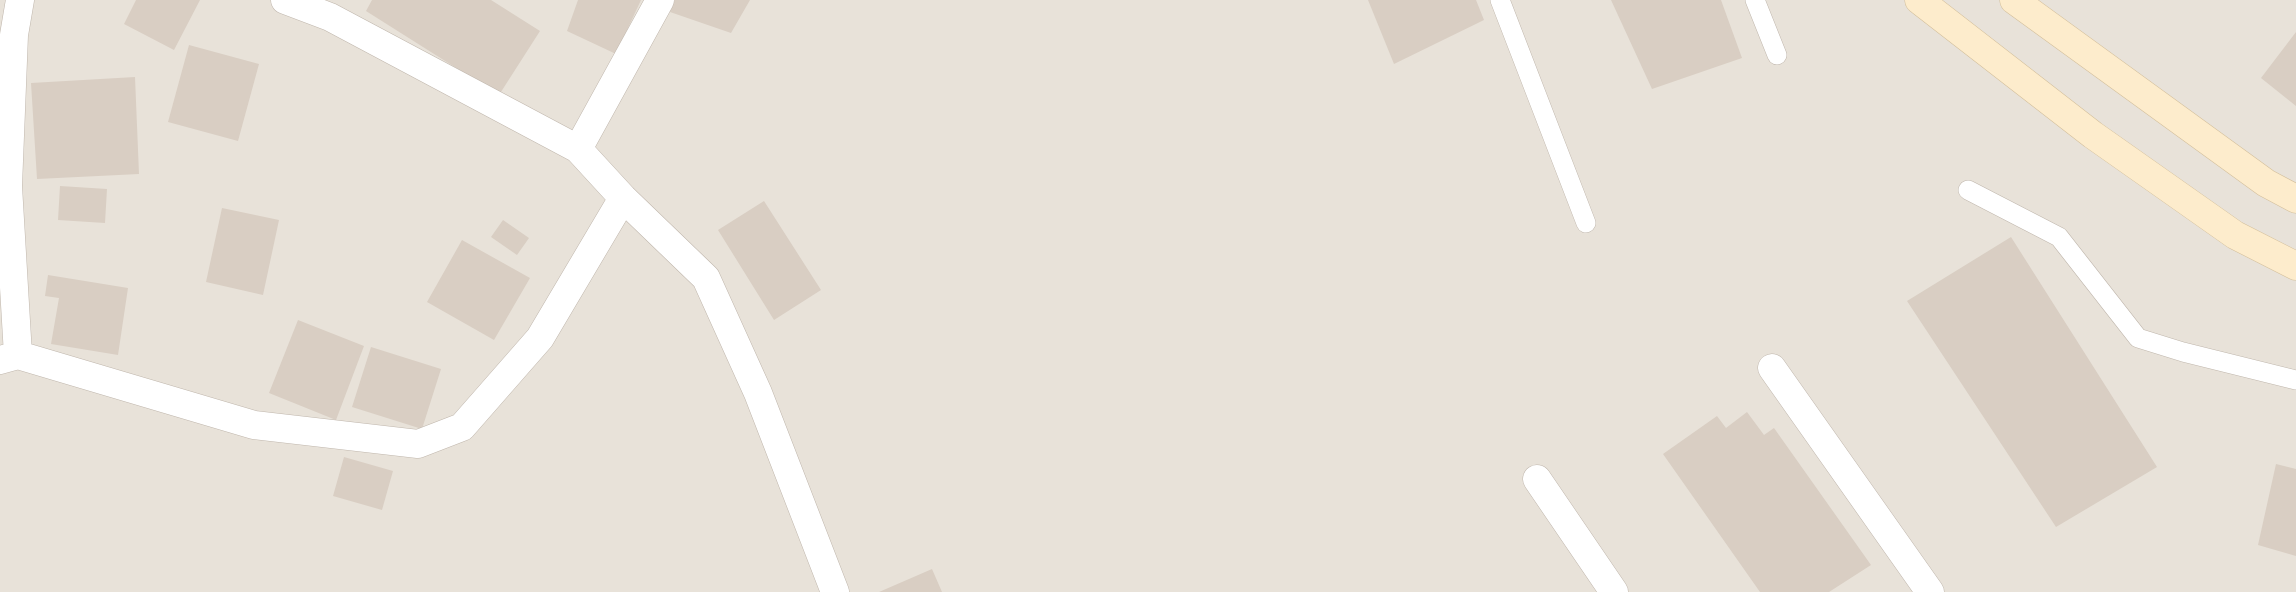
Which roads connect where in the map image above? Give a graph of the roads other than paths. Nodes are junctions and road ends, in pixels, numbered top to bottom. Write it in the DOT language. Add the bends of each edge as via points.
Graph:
graph roads {
  1 [pos="20,0"];
  2 [pos="284,0"];
  3 [pos="660,0"];
  4 [pos="1500,0"];
  5 [pos="1755,0"];
  6 [pos="1919,0"];
  7 [pos="2014,0"];
  8 [pos="337,9"];
  9 [pos="1777,55"];
  10 [pos="578,149"];
  11 [pos="1968,190"];
  12 [pos="623,198"];
  13 [pos="2296,199"];
  14 [pos="1586,223"];
  15 [pos="2296,266"];
  16 [pos="9,358"];
  17 [pos="1772,368"];
  18 [pos="2296,380"];
  19 [pos="1537,479"];
  20 [pos="835,592"];
  21 [pos="1614,592"];
  22 [pos="1930,592"];
  1 -- 16 [label="street" via="14,36 8,186"];
  2 -- 8 [label="street"];
  3 -- 10 [label="street"];
  4 -- 14 [label="lane"];
  5 -- 9 [label="lane"];
  6 -- 15 [label="main road" via="2101,141 2235,235"];
  7 -- 13 [label="main road" via="2266,182"];
  8 -- 10 [label="street"];
  10 -- 12 [label="street"];
  11 -- 18 [label="lane" via="2059,237 2138,338"];
  12 -- 16 [label="street" via="540,338 462,427 418,444 254,425"];
  12 -- 20 [label="street" via="706,278 758,393"];
  17 -- 22 [label="street"];
  19 -- 21 [label="street"];
}
